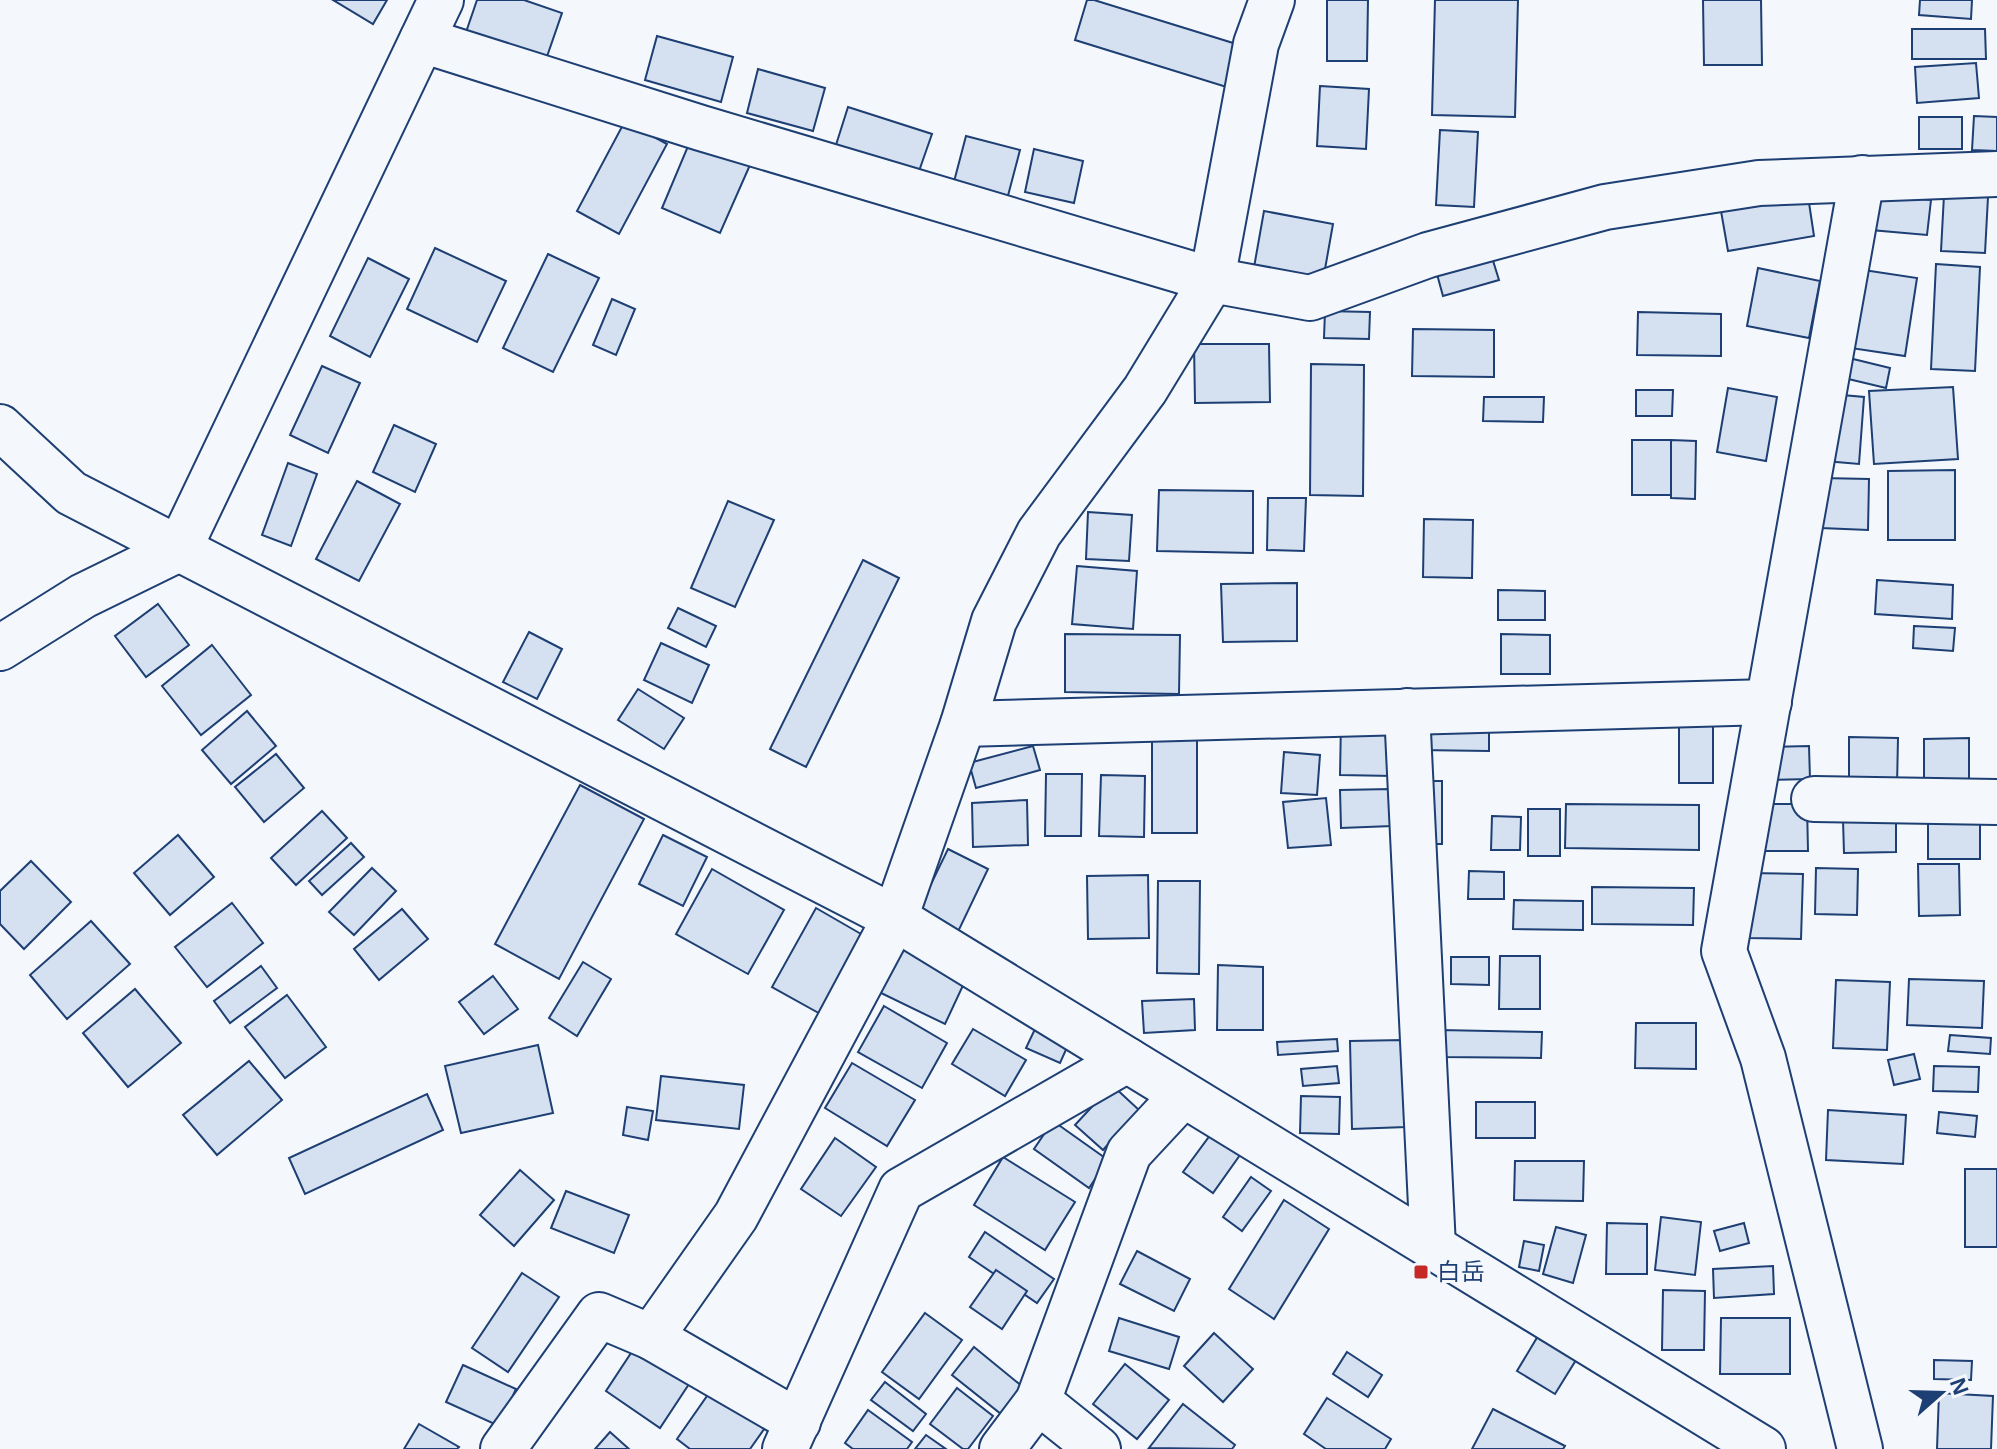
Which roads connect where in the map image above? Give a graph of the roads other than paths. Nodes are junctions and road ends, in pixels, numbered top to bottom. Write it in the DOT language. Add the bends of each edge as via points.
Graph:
graph roads {
  1 [pos="441,0"];
  2 [pos="1272,0"];
  3 [pos="422,40"];
  4 [pos="1997,174"];
  5 [pos="1862,178"];
  6 [pos="1212,280"];
  7 [pos="0,427"];
  8 [pos="179,549"];
  9 [pos="0,648"];
  10 [pos="1769,702"];
  11 [pos="1407,711"];
  12 [pos="963,724"];
  13 [pos="1814,799"];
  14 [pos="1997,802"];
  15 [pos="895,918"];
  16 [pos="1127,1060"];
  17 [pos="1183,1095"];
  18 [pos="1433,1247"];
  19 [pos="651,1337"];
  20 [pos="1038,1401"];
  21 [pos="792,1435"];
  22 [pos="503,1449"];
  23 [pos="1002,1449"];
  24 [pos="1098,1449"];
  25 [pos="1763,1449"];
  26 [pos="1860,1449"];
  1 -- 3 [label="street"];
  2 -- 6 [label="street" via="1256,44"];
  3 -- 6 [label="street"];
  3 -- 8 [label="street"];
  4 -- 5 [label="street"];
  5 -- 6 [label="street" via="1759,183 1605,207 1428,255 1310,298"];
  5 -- 10 [label="street"];
  6 -- 12 [label="street" via="1145,390 1039,533 994,621"];
  7 -- 8 [label="street" via="71,493"];
  8 -- 9 [label="street" via="83,596"];
  8 -- 15 [label="street"];
  10 -- 11 [label="street"];
  10 -- 26 [label="street" via="1724,951 1763,1058"];
  11 -- 12 [label="street"];
  11 -- 18 [label="street"];
  12 -- 15 [label="street"];
  13 -- 14 [label="street"];
  15 -- 16 [label="street"];
  15 -- 19 [label="street" via="736,1216"];
  16 -- 17 [label="street"];
  16 -- 21 [label="street" via="901,1190"];
  17 -- 18 [label="street"];
  17 -- 20 [label="street" via="1129,1153"];
  18 -- 25 [label="street"];
  19 -- 21 [label="street"];
  19 -- 22 [label="street" via="599,1315"];
  20 -- 23 [label="street"];
  20 -- 24 [label="street"];
}
